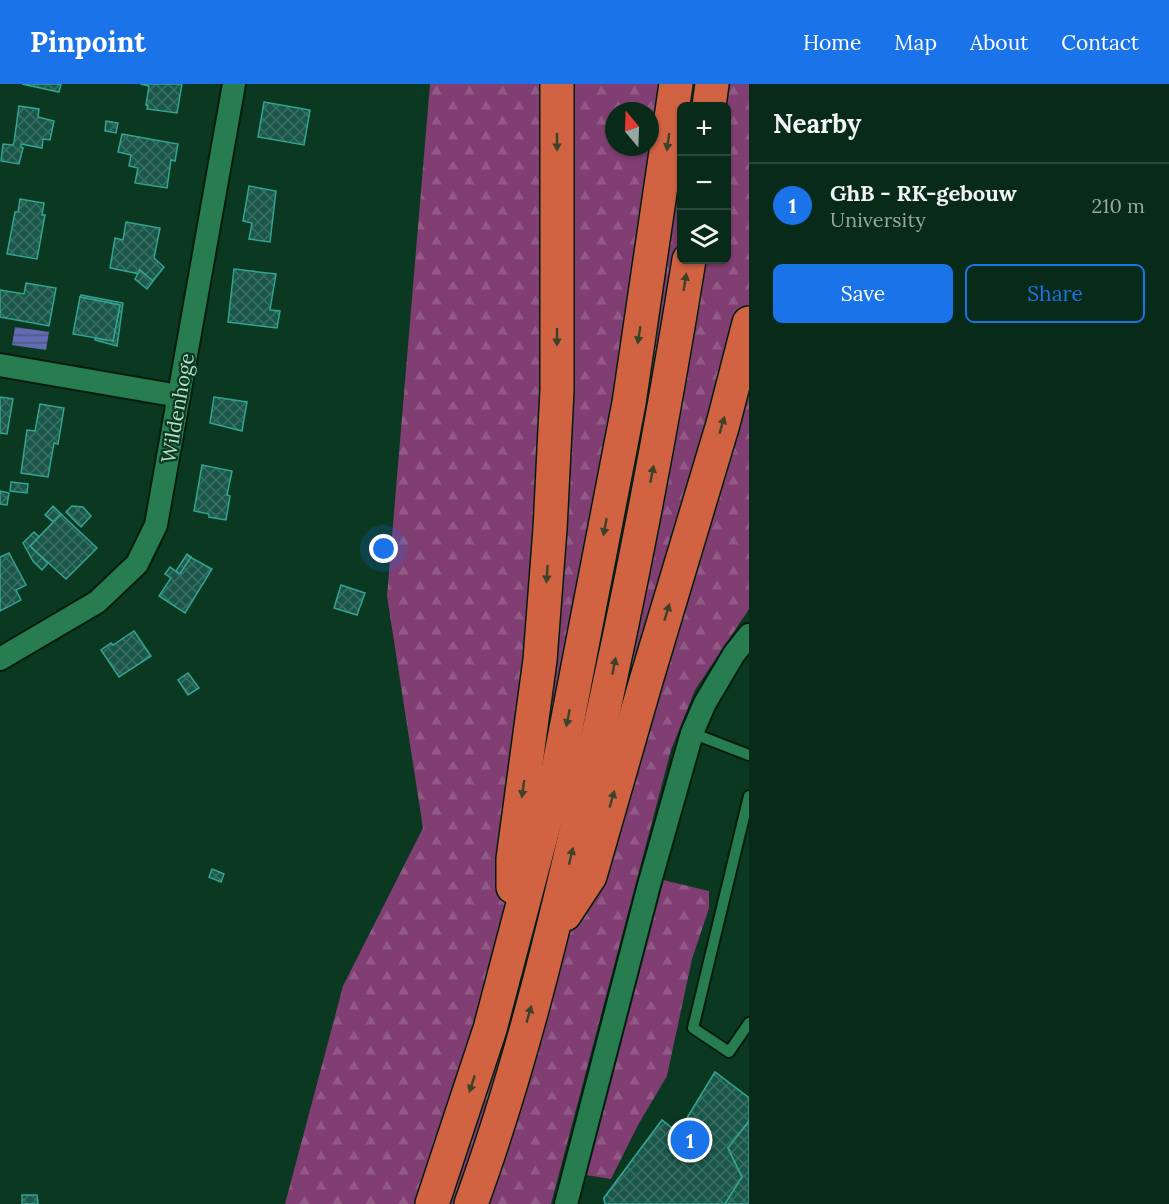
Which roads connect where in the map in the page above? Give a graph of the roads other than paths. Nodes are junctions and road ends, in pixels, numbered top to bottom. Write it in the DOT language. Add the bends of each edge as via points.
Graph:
graph roads {
  1 [pos="234,84"];
  2 [pos="557,84"];
  3 [pos="676,84"];
  4 [pos="712,84"];
  5 [pos="710,102"];
  6 [pos="688,264"];
  7 [pos="749,323"];
  8 [pos="0,365"];
  9 [pos="179,396"];
  10 [pos="749,635"];
  11 [pos="0,659"];
  12 [pos="692,733"];
  13 [pos="749,755"];
  14 [pos="749,796"];
  15 [pos="552,933"];
  16 [pos="514,938"];
  17 [pos="749,1023"];
  18 [pos="432,1204"];
  19 [pos="471,1204"];
  20 [pos="566,1204"];
  1 -- 9 [label="street, Wildenhoge"];
  2 -- 16 [label="highway, one-way" via="557,390 540,660 513,859"];
  3 -- 16 [label="highway, one-way" via="629,403 557,775"];
  4 -- 5 [label="highway"];
  15 -- 6 [label="highway, one-way" via="613,672 665,411"];
  15 -- 7 [label="highway, one-way" via="590,876"];
  8 -- 9 [label="street"];
  9 -- 11 [label="street, Wildenhoge" via="156,525 137,564 97,602"];
  10 -- 12 [label="street" via="711,693"];
  12 -- 13 [label="lane"];
  12 -- 20 [label="street"];
  14 -- 17 [label="lane" via="693,1028 729,1052"];
  19 -- 15 [label="highway, one-way"];
  16 -- 18 [label="highway, one-way" via="490,1029"];
}
